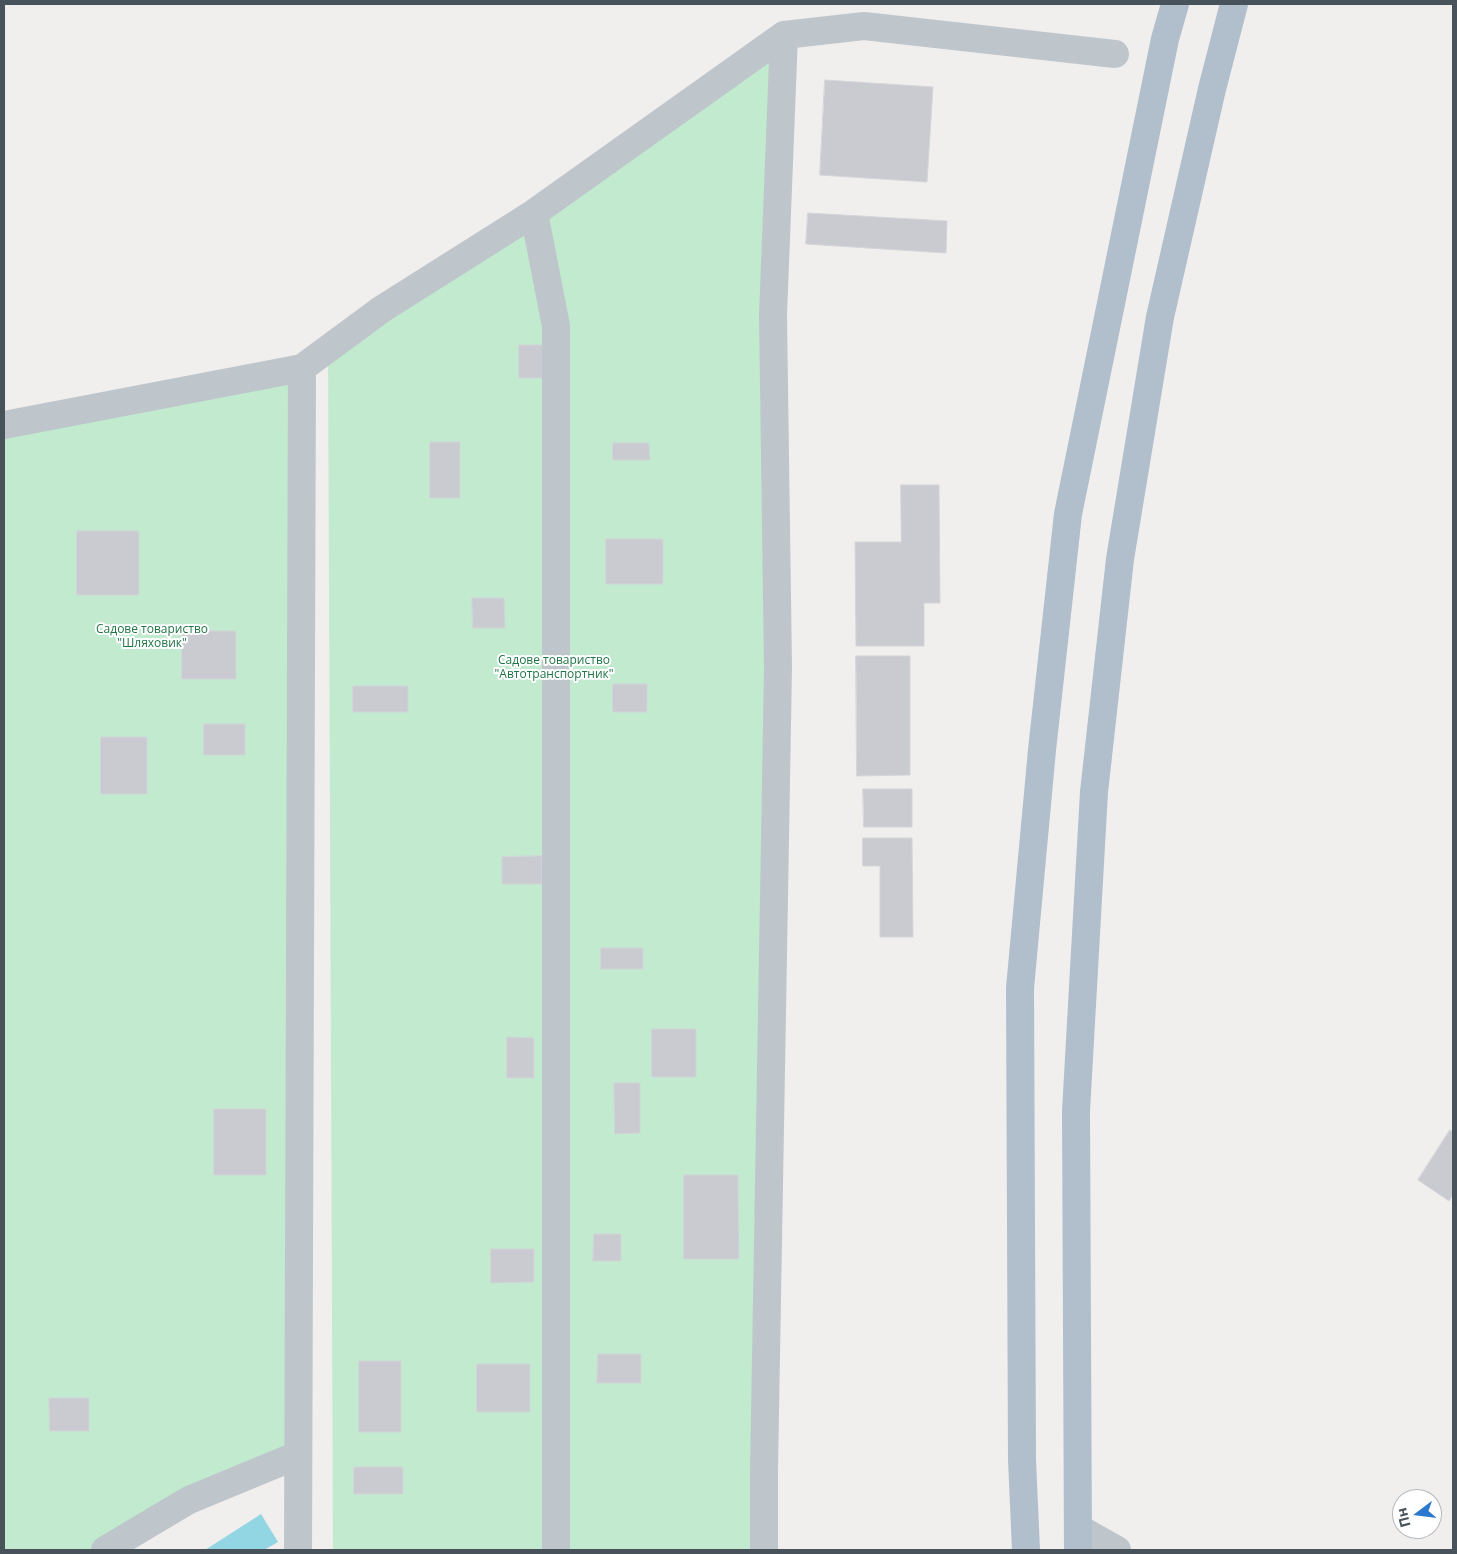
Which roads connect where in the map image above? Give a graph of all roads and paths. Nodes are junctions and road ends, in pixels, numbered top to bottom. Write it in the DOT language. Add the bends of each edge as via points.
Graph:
graph roads {
  1 [pos="1175,4"];
  2 [pos="1234,4"];
  3 [pos="784,35"];
  4 [pos="1116,54"];
  5 [pos="534,213"];
  6 [pos="302,368"];
  7 [pos="4,425"];
  8 [pos="298,1455"];
  9 [pos="1078,1539"];
  10 [pos="105,1550"];
  11 [pos="298,1550"];
  12 [pos="556,1550"];
  13 [pos="764,1550"];
  14 [pos="1026,1550"];
  15 [pos="1118,1550"];
  1 -- 14 [label="main road" via="1161,58 1068,514 1042,750 1020,988 1022,1450"];
  2 -- 9 [label="main road" via="1160,317 1120,559 1094,792 1076,1111"];
  3 -- 4 [label="street" via="864,26"];
  3 -- 5 [label="street"];
  3 -- 13 [label="street" via="773,315 778,667"];
  5 -- 6 [label="street" via="382,309"];
  5 -- 12 [label="street" via="556,326"];
  6 -- 7 [label="street"];
  6 -- 8 [label="street"];
  8 -- 10 [label="street" via="189,1500"];
  8 -- 11 [label="street"];
  9 -- 15 [label="street"];
}
